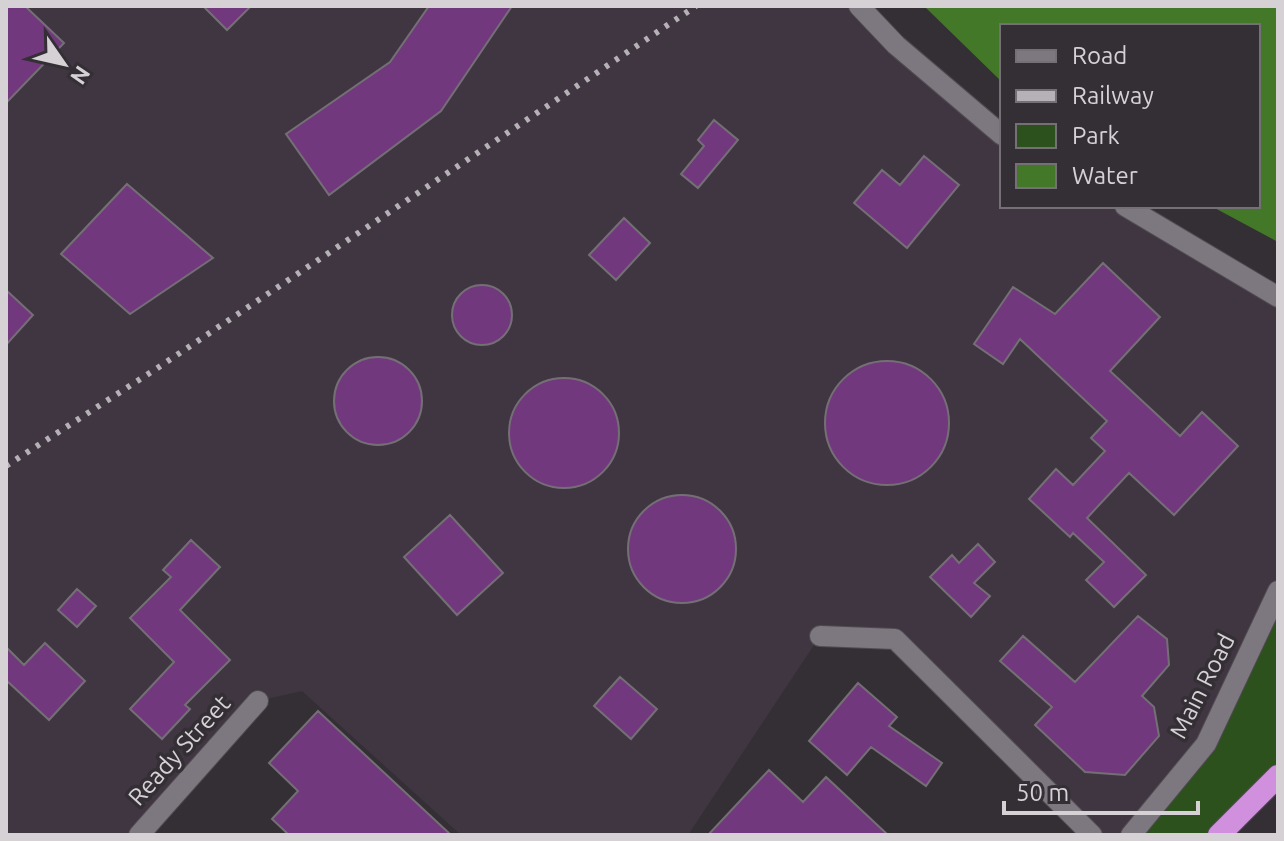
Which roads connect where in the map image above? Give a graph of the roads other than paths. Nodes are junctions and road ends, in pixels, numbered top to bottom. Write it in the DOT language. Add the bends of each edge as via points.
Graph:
graph roads {
  1 [pos="859,6"];
  2 [pos="1000,133"];
  3 [pos="1128,208"];
  4 [pos="1278,297"];
  5 [pos="1278,591"];
  6 [pos="820,636"];
  7 [pos="258,701"];
  8 [pos="1278,776"];
  9 [pos="139,835"];
  10 [pos="1092,835"];
  11 [pos="1131,835"];
  12 [pos="1219,835"];
  1 -- 2 [label="street" via="896,45"];
  3 -- 4 [label="street"];
  5 -- 11 [label="street, Main Road" via="1206,744"];
  6 -- 10 [label="street" via="895,639"];
  7 -- 9 [label="street, Ready Street"];
  8 -- 12 [label="highway"];
}
